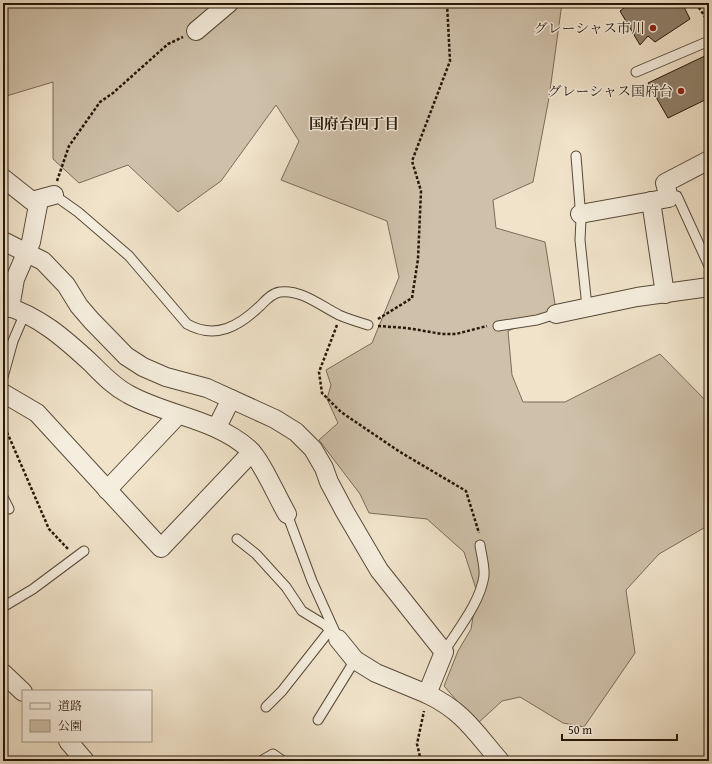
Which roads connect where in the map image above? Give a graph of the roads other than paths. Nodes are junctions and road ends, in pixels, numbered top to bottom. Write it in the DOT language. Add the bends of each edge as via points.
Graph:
graph roads {
  1 [pos="223,5"];
  2 [pos="196,32"];
  3 [pos="709,41"];
  4 [pos="636,72"];
  5 [pos="576,156"];
  6 [pos="709,160"];
  7 [pos="3,178"];
  8 [pos="46,197"];
  9 [pos="669,198"];
  10 [pos="651,201"];
  11 [pos="580,214"];
  12 [pos="3,241"];
  13 [pos="26,252"];
  14 [pos="709,266"];
  15 [pos="709,287"];
  16 [pos="665,294"];
  17 [pos="587,307"];
  18 [pos="13,309"];
  19 [pos="556,314"];
  20 [pos="368,325"];
  21 [pos="498,326"];
  22 [pos="3,377"];
  23 [pos="3,393"];
  24 [pos="231,399"];
  25 [pos="178,415"];
  26 [pos="217,428"];
  27 [pos="252,452"];
  28 [pos="107,490"];
  29 [pos="3,497"];
  30 [pos="9,509"];
  31 [pos="286,514"];
  32 [pos="237,538"];
  33 [pos="480,545"];
  34 [pos="84,550"];
  35 [pos="3,607"];
  36 [pos="334,634"];
  37 [pos="444,652"];
  38 [pos="355,660"];
  39 [pos="3,673"];
  40 [pos="22,691"];
  41 [pos="427,694"];
  42 [pos="266,707"];
  43 [pos="318,720"];
  44 [pos="69,742"];
  45 [pos="82,760"];
  46 [pos="261,761"];
  47 [pos="283,761"];
  48 [pos="500,761"];
  1 -- 2 [label="street"];
  3 -- 4 [label="lane"];
  5 -- 11 [label="lane"];
  6 -- 9 [label="street" via="664,183"];
  7 -- 8 [label="street" via="32,201"];
  8 -- 13 [label="street" via="32,242"];
  8 -- 20 [label="lane" via="78,212 129,256 187,324 196,329 207,331 232,327 247,318 273,294 280,292 304,296 340,316"];
  9 -- 10 [label="street"];
  9 -- 14 [label="lane" via="677,196"];
  10 -- 11 [label="street"];
  10 -- 16 [label="street"];
  11 -- 17 [label="lane"];
  12 -- 13 [label="street"];
  13 -- 18 [label="street" via="15,279"];
  13 -- 24 [label="street" via="43,260 54,270 87,316 126,356 166,377 207,388"];
  15 -- 16 [label="street"];
  16 -- 17 [label="street"];
  17 -- 19 [label="street"];
  18 -- 22 [label="lane" via="13,341"];
  18 -- 25 [label="street" via="52,329 116,387 147,404"];
  19 -- 21 [label="lane" via="537,320"];
  23 -- 28 [label="street" via="37,413"];
  24 -- 26 [label="street"];
  24 -- 37 [label="street" via="275,419 296,432 313,449 345,512 379,570"];
  25 -- 26 [label="street"];
  25 -- 28 [label="street"];
  26 -- 27 [label="street"];
  27 -- 28 [label="street" via="160,548"];
  27 -- 31 [label="street"];
  29 -- 30 [label="lane"];
  31 -- 36 [label="lane"];
  32 -- 36 [label="lane" via="256,554 286,587 302,611"];
  33 -- 37 [label="lane" via="484,574 481,588"];
  34 -- 35 [label="lane"];
  36 -- 38 [label="street"];
  36 -- 42 [label="lane"];
  37 -- 41 [label="street"];
  38 -- 41 [label="street" via="376,673"];
  38 -- 43 [label="lane"];
  39 -- 40 [label="street"];
  41 -- 48 [label="street" via="461,715"];
  44 -- 45 [label="street"];
  46 -- 47 [label="lane" via="273,754"];
}
